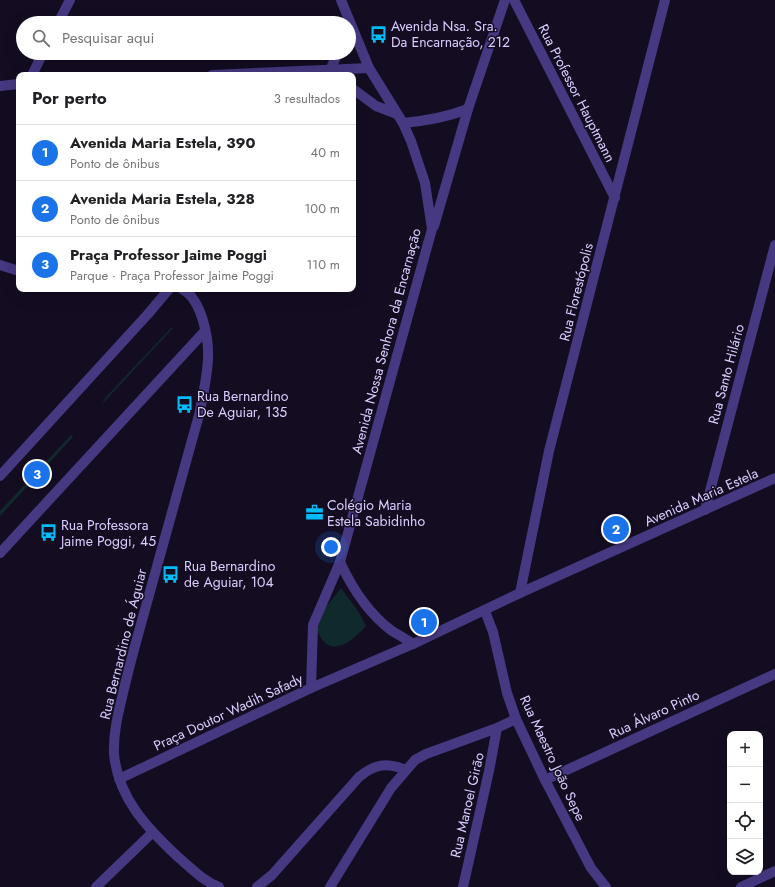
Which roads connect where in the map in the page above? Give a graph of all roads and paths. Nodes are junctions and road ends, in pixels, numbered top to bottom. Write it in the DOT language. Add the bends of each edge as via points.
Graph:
graph roads {
  1 [pos="70,0"];
  2 [pos="340,0"];
  3 [pos="505,0"];
  4 [pos="514,0"];
  5 [pos="665,0"];
  6 [pos="62,16"];
  7 [pos="346,16"];
  8 [pos="356,38"];
  9 [pos="40,60"];
  10 [pos="337,60"];
  11 [pos="370,68"];
  12 [pos="34,72"];
  13 [pos="335,72"];
  14 [pos="16,84"];
  15 [pos="0,86"];
  16 [pos="356,91"];
  17 [pos="468,109"];
  18 [pos="397,114"];
  19 [pos="403,123"];
  20 [pos="615,198"];
  21 [pos="432,229"];
  22 [pos="775,245"];
  23 [pos="0,265"];
  24 [pos="16,269"];
  25 [pos="166,292"];
  26 [pos="186,292"];
  27 [pos="205,331"];
  28 [pos="0,476"];
  29 [pos="775,478"];
  30 [pos="705,510"];
  31 [pos="0,553"];
  32 [pos="340,562"];
  33 [pos="520,593"];
  34 [pos="485,611"];
  35 [pos="413,644"];
  36 [pos="775,674"];
  37 [pos="311,688"];
  38 [pos="516,719"];
  39 [pos="497,728"];
  40 [pos="406,770"];
  41 [pos="119,779"];
  42 [pos="546,780"];
  43 [pos="152,833"];
  44 [pos="775,871"];
  45 [pos="96,887"];
  46 [pos="219,887"];
  47 [pos="257,887"];
  48 [pos="330,887"];
  49 [pos="463,887"];
  50 [pos="606,887"];
  51 [pos="741,887"];
  1 -- 6 [label="street"];
  2 -- 7 [label="street, Avenida Nossa Senhora da Encarnação"];
  3 -- 17 [label="street"];
  4 -- 20 [label="street, Rua Professor Hauptmann"];
  5 -- 20 [label="street, Rua Florestópolis"];
  8 -- 11 [label="street, Avenida Nossa Senhora da Encarnação"];
  9 -- 12 [label="street"];
  10 -- 13 [label="street"];
  11 -- 13 [label="street"];
  11 -- 18 [label="street, Avenida Nossa Senhora da Encarnação"];
  14 -- 15 [label="street"];
  16 -- 18 [label="street" via="376,106"];
  17 -- 19 [label="street" via="429,120"];
  17 -- 21 [label="street"];
  18 -- 19 [label="street, Avenida Nossa Senhora da Encarnação"];
  19 -- 21 [label="street, Avenida Nossa Senhora da Encarnação" via="425,183"];
  20 -- 33 [label="street, Rua Florestópolis" via="549,451"];
  21 -- 32 [label="street, Avenida Nossa Senhora da Encarnação"];
  22 -- 30 [label="street, Rua Santo Hilário"];
  23 -- 24 [label="street"];
  25 -- 28 [label="street"];
  26 -- 27 [label="street, Rua Bernardino de Águiar" via="195,300"];
  27 -- 31 [label="street"];
  27 -- 41 [label="street, Rua Bernardino de Águiar" via="208,358 199,415 134,649 116,727 114,741"];
  29 -- 30 [label="street, Avenida Maria Estela"];
  30 -- 33 [label="street, Avenida Maria Estela"];
  32 -- 35 [label="street" via="349,583 369,608 392,630"];
  32 -- 37 [label="street, Avenida Nossa Senhora da Encarnação" via="314,626"];
  33 -- 34 [label="street, Avenida Maria Estela"];
  34 -- 35 [label="street, Praça Doutor Wadih Safady"];
  34 -- 38 [label="street, Rua Maestro João Sepe"];
  35 -- 37 [label="street, Praça Doutor Wadih Safady"];
  36 -- 42 [label="street, Rua Álvaro Pinto"];
  37 -- 41 [label="street, Praça Doutor Wadih Safady"];
  38 -- 39 [label="street"];
  38 -- 42 [label="street, Rua Maestro João Sepe"];
  39 -- 40 [label="street" via="426,754 415,760"];
  39 -- 49 [label="street, Rua Manoel Girão"];
  40 -- 47 [label="street" via="395,765 369,769"];
  40 -- 48 [label="street" via="391,788"];
  41 -- 43 [label="street" via="128,801"];
  42 -- 50 [label="street, Rua Maestro João Sepe" via="590,868"];
  43 -- 45 [label="street"];
  43 -- 46 [label="street" via="193,871"];
  44 -- 51 [label="street"];
}
